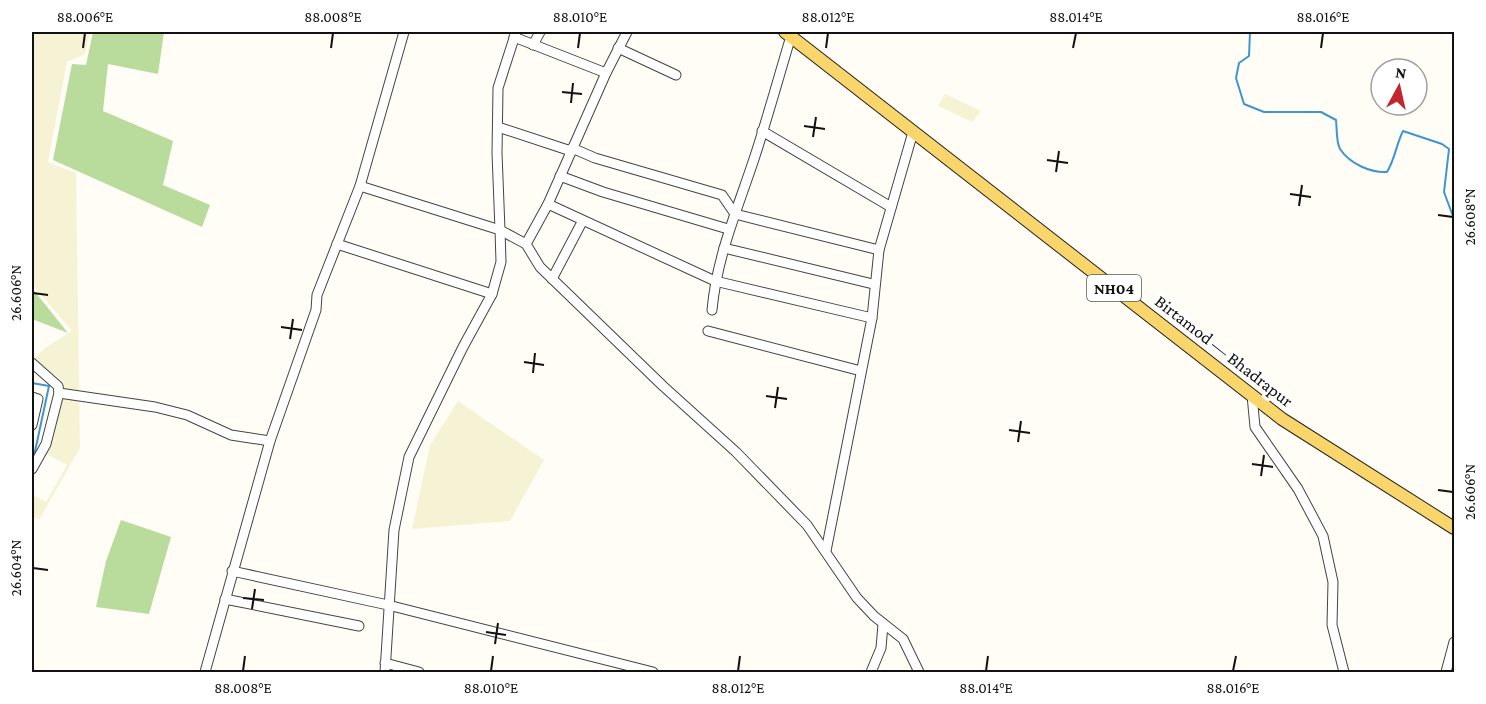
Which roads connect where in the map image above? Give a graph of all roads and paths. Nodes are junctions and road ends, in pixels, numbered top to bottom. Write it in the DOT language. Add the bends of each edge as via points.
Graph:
graph roads {
  1 [pos="404,32"];
  2 [pos="540,32"];
  3 [pos="627,32"];
  4 [pos="515,34"];
  5 [pos="788,34"];
  6 [pos="533,45"];
  7 [pos="618,48"];
  8 [pos="606,73"];
  9 [pos="676,75"];
  10 [pos="498,127"];
  11 [pos="762,131"];
  12 [pos="913,132"];
  13 [pos="571,149"];
  14 [pos="560,176"];
  15 [pos="360,186"];
  16 [pos="548,204"];
  17 [pos="891,207"];
  18 [pos="735,214"];
  19 [pos="582,222"];
  20 [pos="728,229"];
  21 [pos="500,230"];
  22 [pos="337,244"];
  23 [pos="526,244"];
  24 [pos="724,248"];
  25 [pos="879,249"];
  26 [pos="552,279"];
  27 [pos="715,281"];
  28 [pos="873,284"];
  29 [pos="492,294"];
  30 [pos="712,310"];
  31 [pos="872,318"];
  32 [pos="708,331"];
  33 [pos="32,363"];
  34 [pos="861,371"];
  35 [pos="59,393"];
  36 [pos="1252,395"];
  37 [pos="32,397"];
  38 [pos="32,425"];
  39 [pos="50,431"];
  40 [pos="270,441"];
  41 [pos="32,469"];
  42 [pos="1455,528"];
  43 [pos="826,552"];
  44 [pos="232,571"];
  45 [pos="225,599"];
  46 [pos="388,605"];
  47 [pos="883,624"];
  48 [pos="359,626"];
  49 [pos="1455,642"];
  50 [pos="385,668"];
  51 [pos="205,672"];
  52 [pos="419,672"];
  53 [pos="653,672"];
  54 [pos="871,672"];
  55 [pos="919,672"];
  56 [pos="1344,672"];
  57 [pos="1446,672"];
  1 -- 15 [label="street"];
  2 -- 6 [label="street"];
  3 -- 7 [label="street"];
  4 -- 6 [label="street"];
  4 -- 10 [label="street" via="498,88"];
  5 -- 11 [label="street"];
  5 -- 12 [label="main road, Birtamod — Bhadrapur / NH04"];
  6 -- 8 [label="street"];
  7 -- 8 [label="street"];
  7 -- 9 [label="street"];
  8 -- 13 [label="street"];
  10 -- 13 [label="street"];
  10 -- 21 [label="street"];
  11 -- 17 [label="street"];
  11 -- 18 [label="street"];
  12 -- 17 [label="street"];
  12 -- 36 [label="main road, Birtamod — Bhadrapur / NH04"];
  13 -- 14 [label="street"];
  13 -- 18 [label="street" via="722,195"];
  14 -- 16 [label="street"];
  14 -- 20 [label="street"];
  15 -- 21 [label="street"];
  15 -- 22 [label="street"];
  16 -- 19 [label="street"];
  16 -- 23 [label="street"];
  17 -- 25 [label="street"];
  18 -- 20 [label="street"];
  18 -- 25 [label="street"];
  19 -- 26 [label="street"];
  19 -- 27 [label="street"];
  20 -- 24 [label="street"];
  21 -- 23 [label="street"];
  21 -- 29 [label="street" via="501,262"];
  22 -- 29 [label="street"];
  22 -- 40 [label="street"];
  23 -- 26 [label="street" via="532,258"];
  24 -- 27 [label="street"];
  24 -- 28 [label="street"];
  25 -- 28 [label="street"];
  26 -- 43 [label="street" via="736,452 807,525"];
  27 -- 30 [label="street"];
  27 -- 31 [label="street"];
  28 -- 31 [label="street"];
  29 -- 46 [label="street" via="409,457 394,530"];
  31 -- 34 [label="street"];
  32 -- 34 [label="street"];
  33 -- 35 [label="street" via="58,386"];
  34 -- 43 [label="street"];
  35 -- 39 [label="street"];
  35 -- 40 [label="street" via="155,407 188,415 231,435"];
  36 -- 42 [label="main road, Birtamod — Bhadrapur / NH04" via="1282,419"];
  36 -- 56 [label="street" via="1255,427 1298,489 1323,536 1333,582 1332,625"];
  37 -- 38 [label="street" via="38,399"];
  38 -- 39 [label="street"];
  39 -- 41 [label="street"];
  40 -- 44 [label="street"];
  43 -- 47 [label="street" via="857,598"];
  44 -- 45 [label="street"];
  44 -- 46 [label="street"];
  45 -- 48 [label="street"];
  45 -- 51 [label="street"];
  46 -- 50 [label="street"];
  46 -- 53 [label="street"];
  47 -- 54 [label="street" via="881,648"];
  47 -- 55 [label="street" via="903,639"];
  49 -- 57 [label="street"];
  50 -- 52 [label="street"];
}
